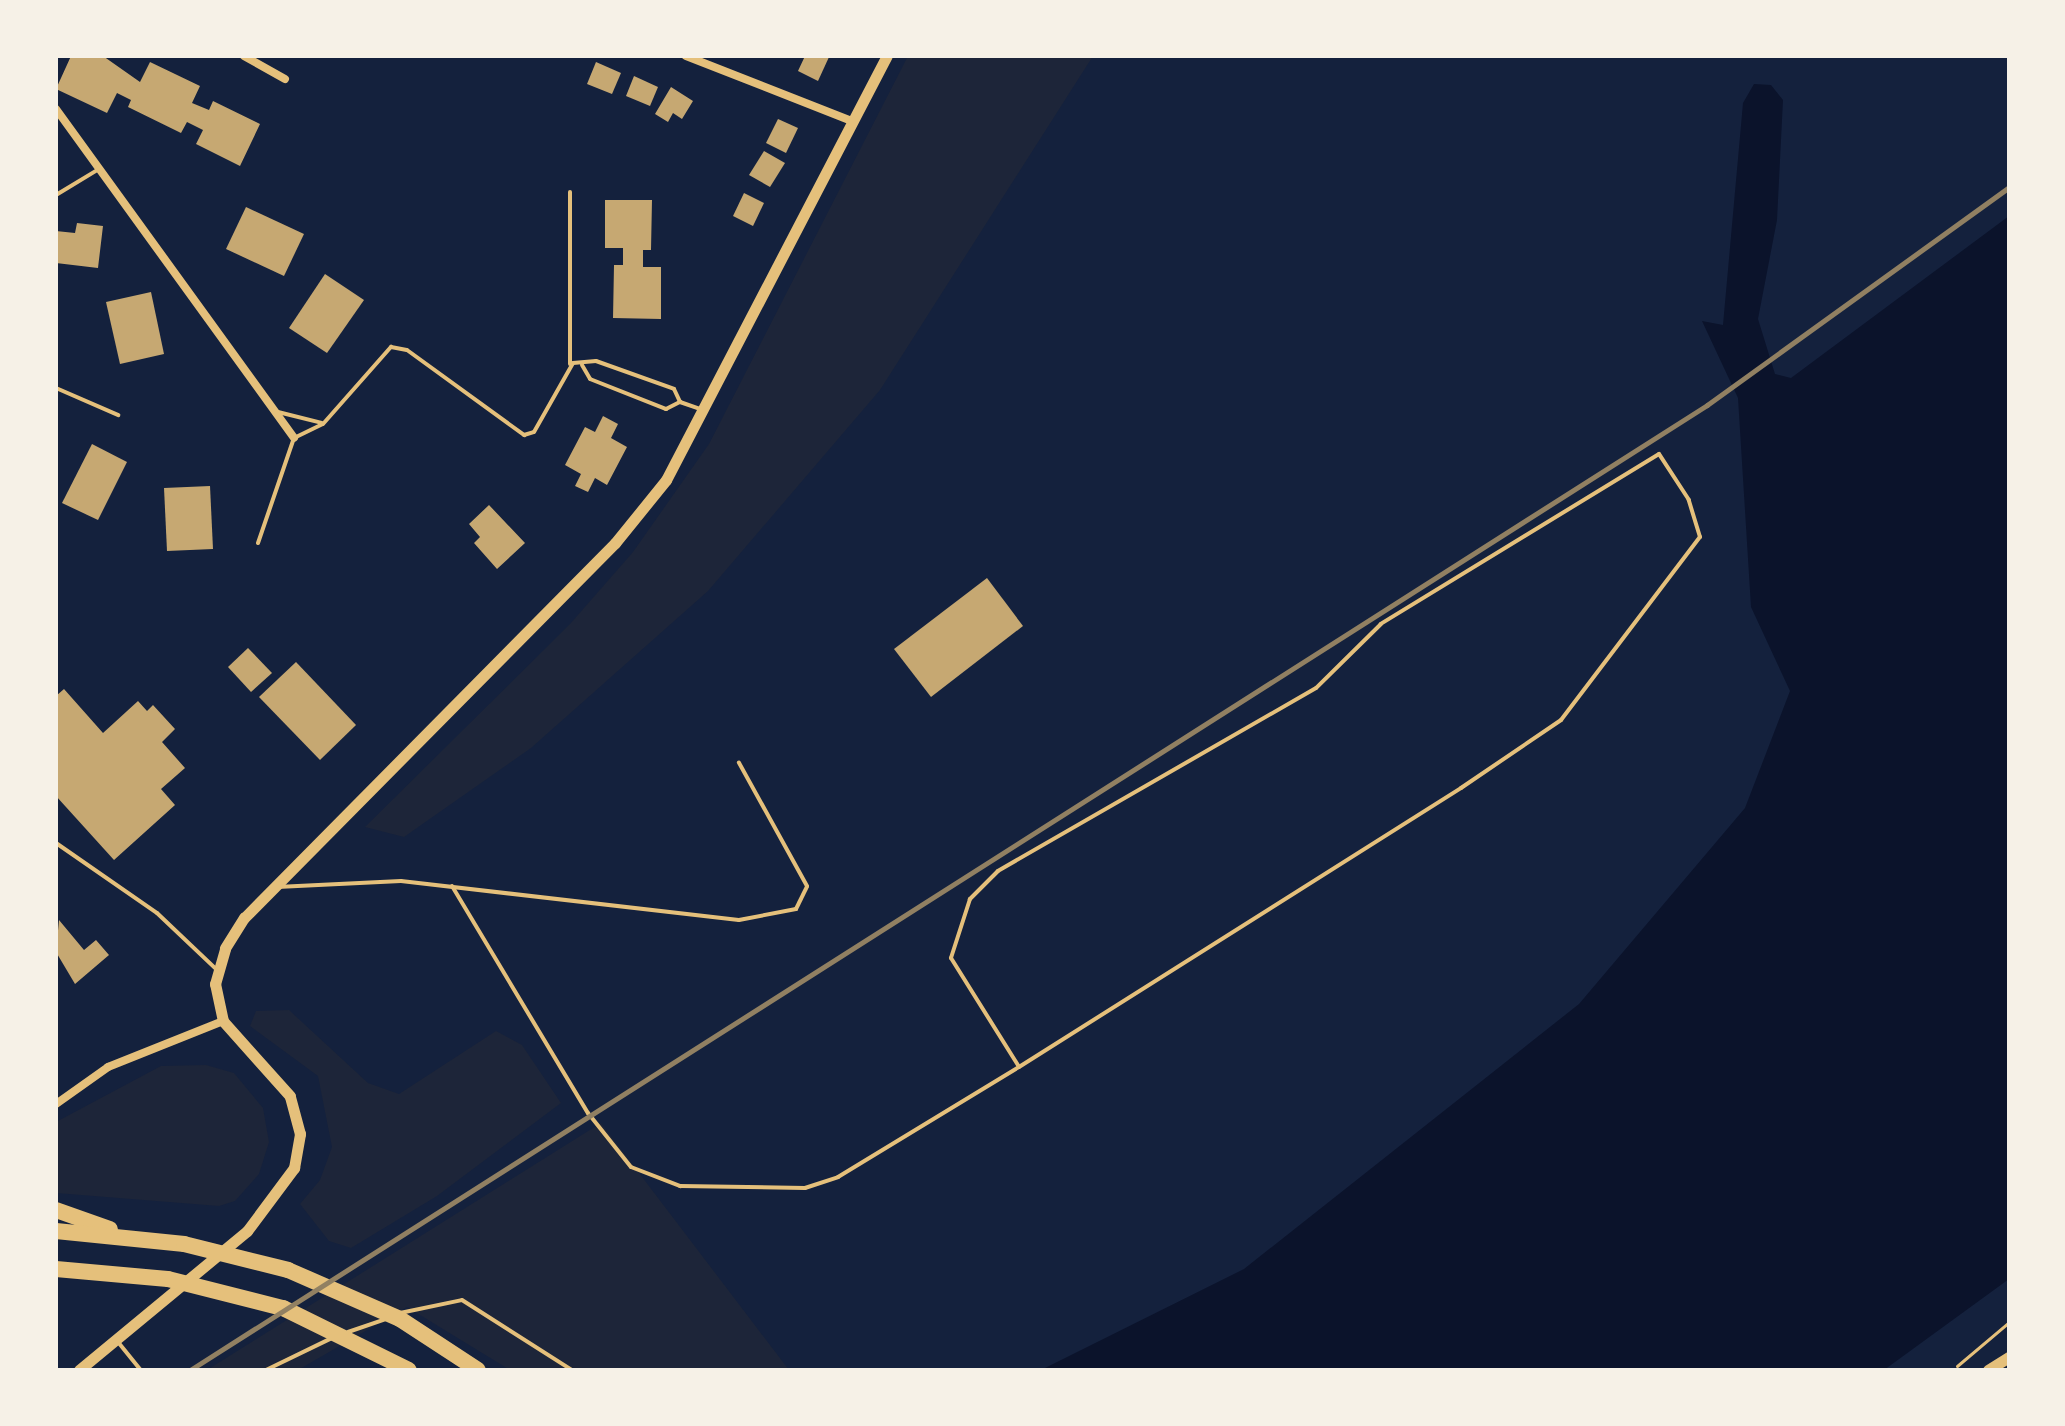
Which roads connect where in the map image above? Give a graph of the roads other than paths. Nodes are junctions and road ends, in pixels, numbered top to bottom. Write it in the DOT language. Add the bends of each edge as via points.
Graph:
graph roads {
  1 [pos="244,56"];
  2 [pos="686,56"];
  3 [pos="887,56"];
  4 [pos="285,79"];
  5 [pos="56,109"];
  6 [pos="854,122"];
  7 [pos="101,168"];
  8 [pos="570,192"];
  9 [pos="56,195"];
  10 [pos="570,364"];
  11 [pos="582,365"];
  12 [pos="56,388"];
  13 [pos="680,402"];
  14 [pos="702,410"];
  15 [pos="278,412"];
  16 [pos="118,415"];
  17 [pos="323,424"];
  18 [pos="294,438"];
  19 [pos="258,543"];
  20 [pos="739,763"];
  21 [pos="56,843"];
  22 [pos="275,886"];
  23 [pos="452,886"];
  24 [pos="218,972"];
  25 [pos="223,1021"];
  26 [pos="1019,1067"];
  27 [pos="56,1104"];
  28 [pos="56,1210"];
  29 [pos="56,1231"];
  30 [pos="123,1234"];
  31 [pos="56,1272"];
  32 [pos="116,1340"];
  33 [pos="2009,1357"];
  34 [pos="79,1370"];
  35 [pos="141,1370"];
  36 [pos="266,1370"];
  37 [pos="409,1370"];
  38 [pos="478,1370"];
  39 [pos="572,1370"];
  40 [pos="1988,1370"];
  1 -- 4 [label="street"];
  2 -- 6 [label="street"];
  3 -- 6 [label="street"];
  5 -- 7 [label="street"];
  6 -- 14 [label="street"];
  7 -- 9 [label="lane"];
  7 -- 15 [label="street"];
  8 -- 10 [label="lane"];
  10 -- 11 [label="lane"];
  10 -- 17 [label="lane" via="530,435 398,348 384,351"];
  11 -- 13 [label="lane" via="596,361 674,389"];
  11 -- 13 [label="lane" via="590,379 666,409"];
  12 -- 16 [label="lane"];
  13 -- 14 [label="lane"];
  14 -- 22 [label="street" via="666,480 615,543"];
  15 -- 17 [label="lane"];
  15 -- 18 [label="street"];
  17 -- 18 [label="lane"];
  18 -- 19 [label="lane"];
  20 -- 23 [label="lane" via="807,886 796,909 739,920"];
  21 -- 24 [label="lane" via="157,913"];
  22 -- 23 [label="lane"];
  22 -- 24 [label="street" via="244,918"];
  23 -- 26 [label="lane" via="588,1113 631,1167 652,1180 805,1188 838,1177"];
  24 -- 25 [label="street"];
  25 -- 27 [label="street" via="108,1067"];
  25 -- 32 [label="street" via="290,1096 300,1134 294,1168 247,1231"];
  26 -- 26 [label="lane" via="1561,720 1700,537 1689,500 1659,454 1381,624 1316,688 998,871 970,899 951,958"];
  28 -- 30 [label="highway"];
  29 -- 30 [label="highway"];
  30 -- 38 [label="highway" via="288,1270 400,1319"];
  31 -- 37 [label="highway" via="168,1279 283,1308"];
  32 -- 34 [label="street"];
  32 -- 35 [label="lane"];
  33 -- 40 [label="street"];
  36 -- 39 [label="lane" via="411,1310 462,1300"];
}
